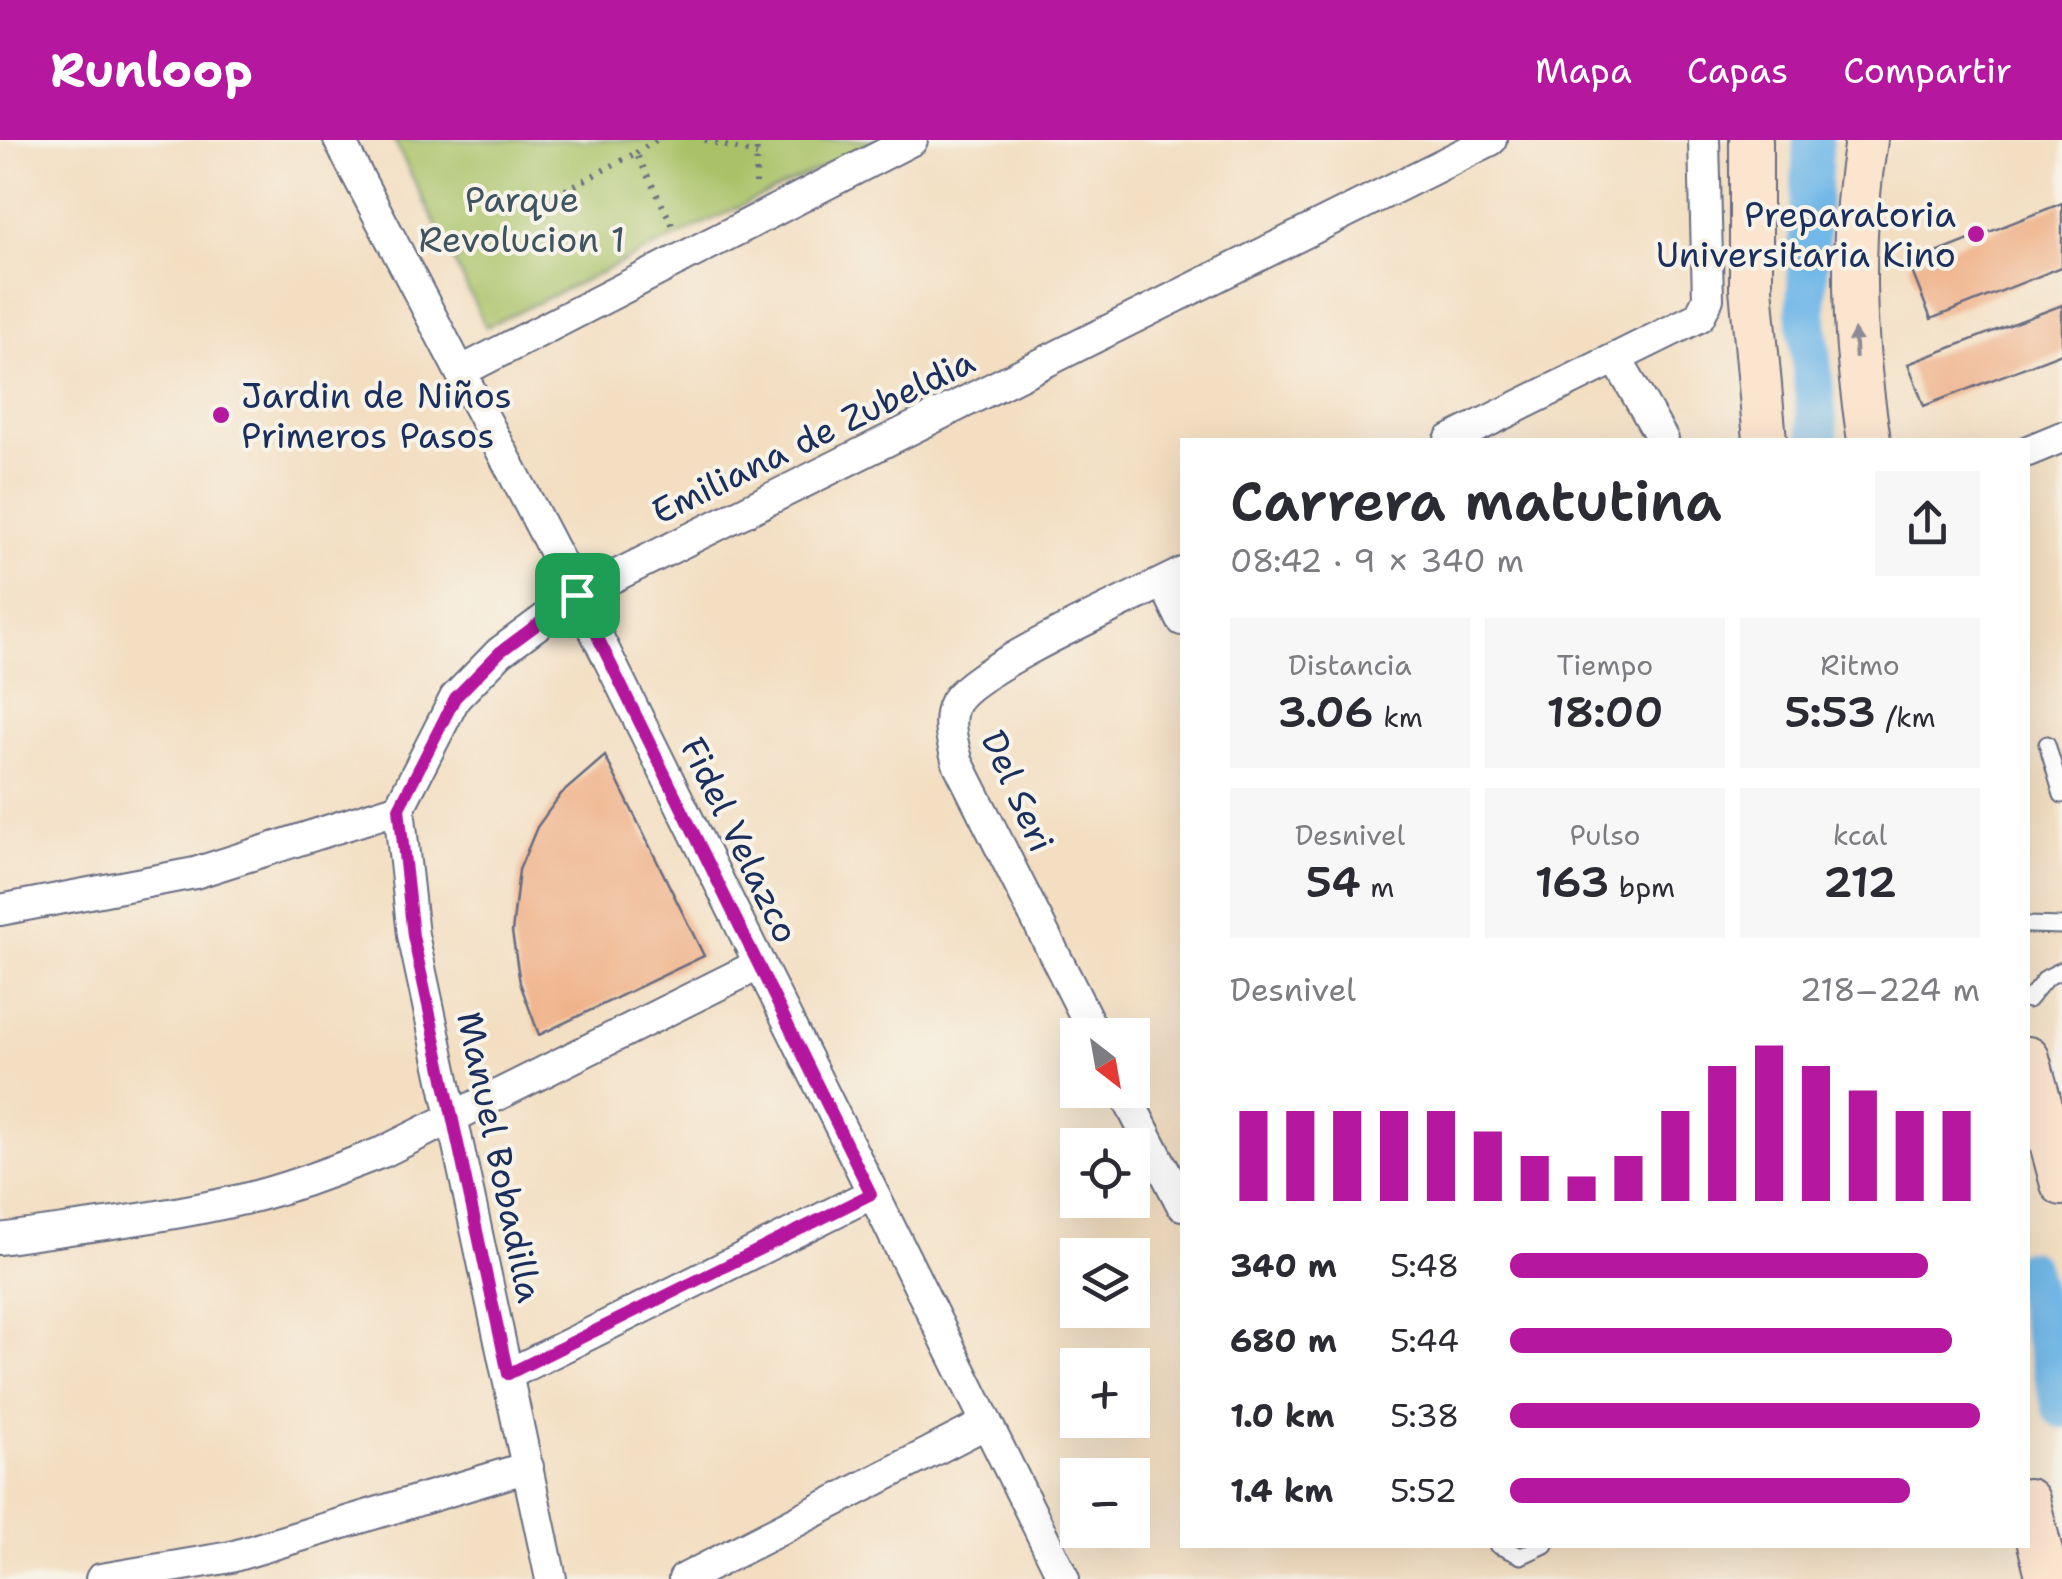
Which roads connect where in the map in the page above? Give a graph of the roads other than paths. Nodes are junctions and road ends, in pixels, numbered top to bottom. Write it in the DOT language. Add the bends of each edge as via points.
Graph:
graph roads {
  1 [pos="338,140"];
  2 [pos="912,140"];
  3 [pos="1492,140"];
  4 [pos="1704,140"];
  5 [pos="1751,140"];
  6 [pos="1866,140"];
  7 [pos="1616,358"];
  8 [pos="462,371"];
  9 [pos="2062,437"];
  10 [pos="1454,438"];
  11 [pos="1662,438"];
  12 [pos="1764,438"];
  13 [pos="1869,438"];
  14 [pos="2030,449"];
  15 [pos="1173,578"];
  16 [pos="577,595"];
  17 [pos="1180,611"];
  18 [pos="2047,744"];
  19 [pos="2062,795"];
  20 [pos="399,808"];
  21 [pos="0,910"];
  22 [pos="2030,924"];
  23 [pos="2062,926"];
  24 [pos="760,964"];
  25 [pos="2062,970"];
  26 [pos="2030,998"];
  27 [pos="1086,1018"];
  28 [pos="2030,1065"];
  29 [pos="1132,1108"];
  30 [pos="453,1118"];
  31 [pos="2062,1184"];
  32 [pos="871,1194"];
  33 [pos="1180,1201"];
  34 [pos="0,1239"];
  35 [pos="508,1374"];
  36 [pos="987,1423"];
  37 [pos="528,1467"];
  38 [pos="2030,1508"];
  39 [pos="1504,1548"];
  40 [pos="1539,1548"];
  41 [pos="101,1579"];
  42 [pos="551,1579"];
  43 [pos="684,1579"];
  44 [pos="1064,1579"];
  45 [pos="2048,1579"];
  1 -- 8 [label="street, Fidel Velazco"];
  2 -- 8 [label="street"];
  3 -- 16 [label="street, Emiliana de Zubeldia"];
  4 -- 7 [label="street" via="1704,309 1692,322"];
  5 -- 12 [label="street" via="1751,288"];
  13 -- 6 [label="street, one-way" via="1855,352 1853,250"];
  7 -- 10 [label="street"];
  7 -- 11 [label="street"];
  8 -- 16 [label="street, Fidel Velazco"];
  9 -- 14 [label="street"];
  15 -- 17 [label="street"];
  15 -- 27 [label="street, Del Seri" via="985,674 954,702 950,719 958,763"];
  16 -- 20 [label="street, Emiliana de Zubeldia" via="500,652 455,698"];
  16 -- 24 [label="street, Fidel Velazco"];
  18 -- 19 [label="lane"];
  20 -- 21 [label="street" via="196,873"];
  20 -- 30 [label="street, Manuel Bobadilla" via="413,936"];
  22 -- 23 [label="lane"];
  24 -- 30 [label="street"];
  24 -- 32 [label="street, Fidel Velazco"];
  25 -- 26 [label="lane"];
  28 -- 31 [label="street"];
  29 -- 33 [label="street"];
  30 -- 34 [label="street" via="382,1152 246,1198"];
  30 -- 35 [label="street, Manuel Bobadilla"];
  32 -- 35 [label="street"];
  32 -- 36 [label="street, Fidel Velazco"];
  35 -- 37 [label="street, Manuel Bobadilla"];
  36 -- 43 [label="street"];
  36 -- 44 [label="street, Fidel Velazco"];
  37 -- 41 [label="street" via="230,1557"];
  37 -- 42 [label="street, Manuel Bobadilla"];
  38 -- 45 [label="street"];
  39 -- 40 [label="lane" via="1522,1556"];
}
